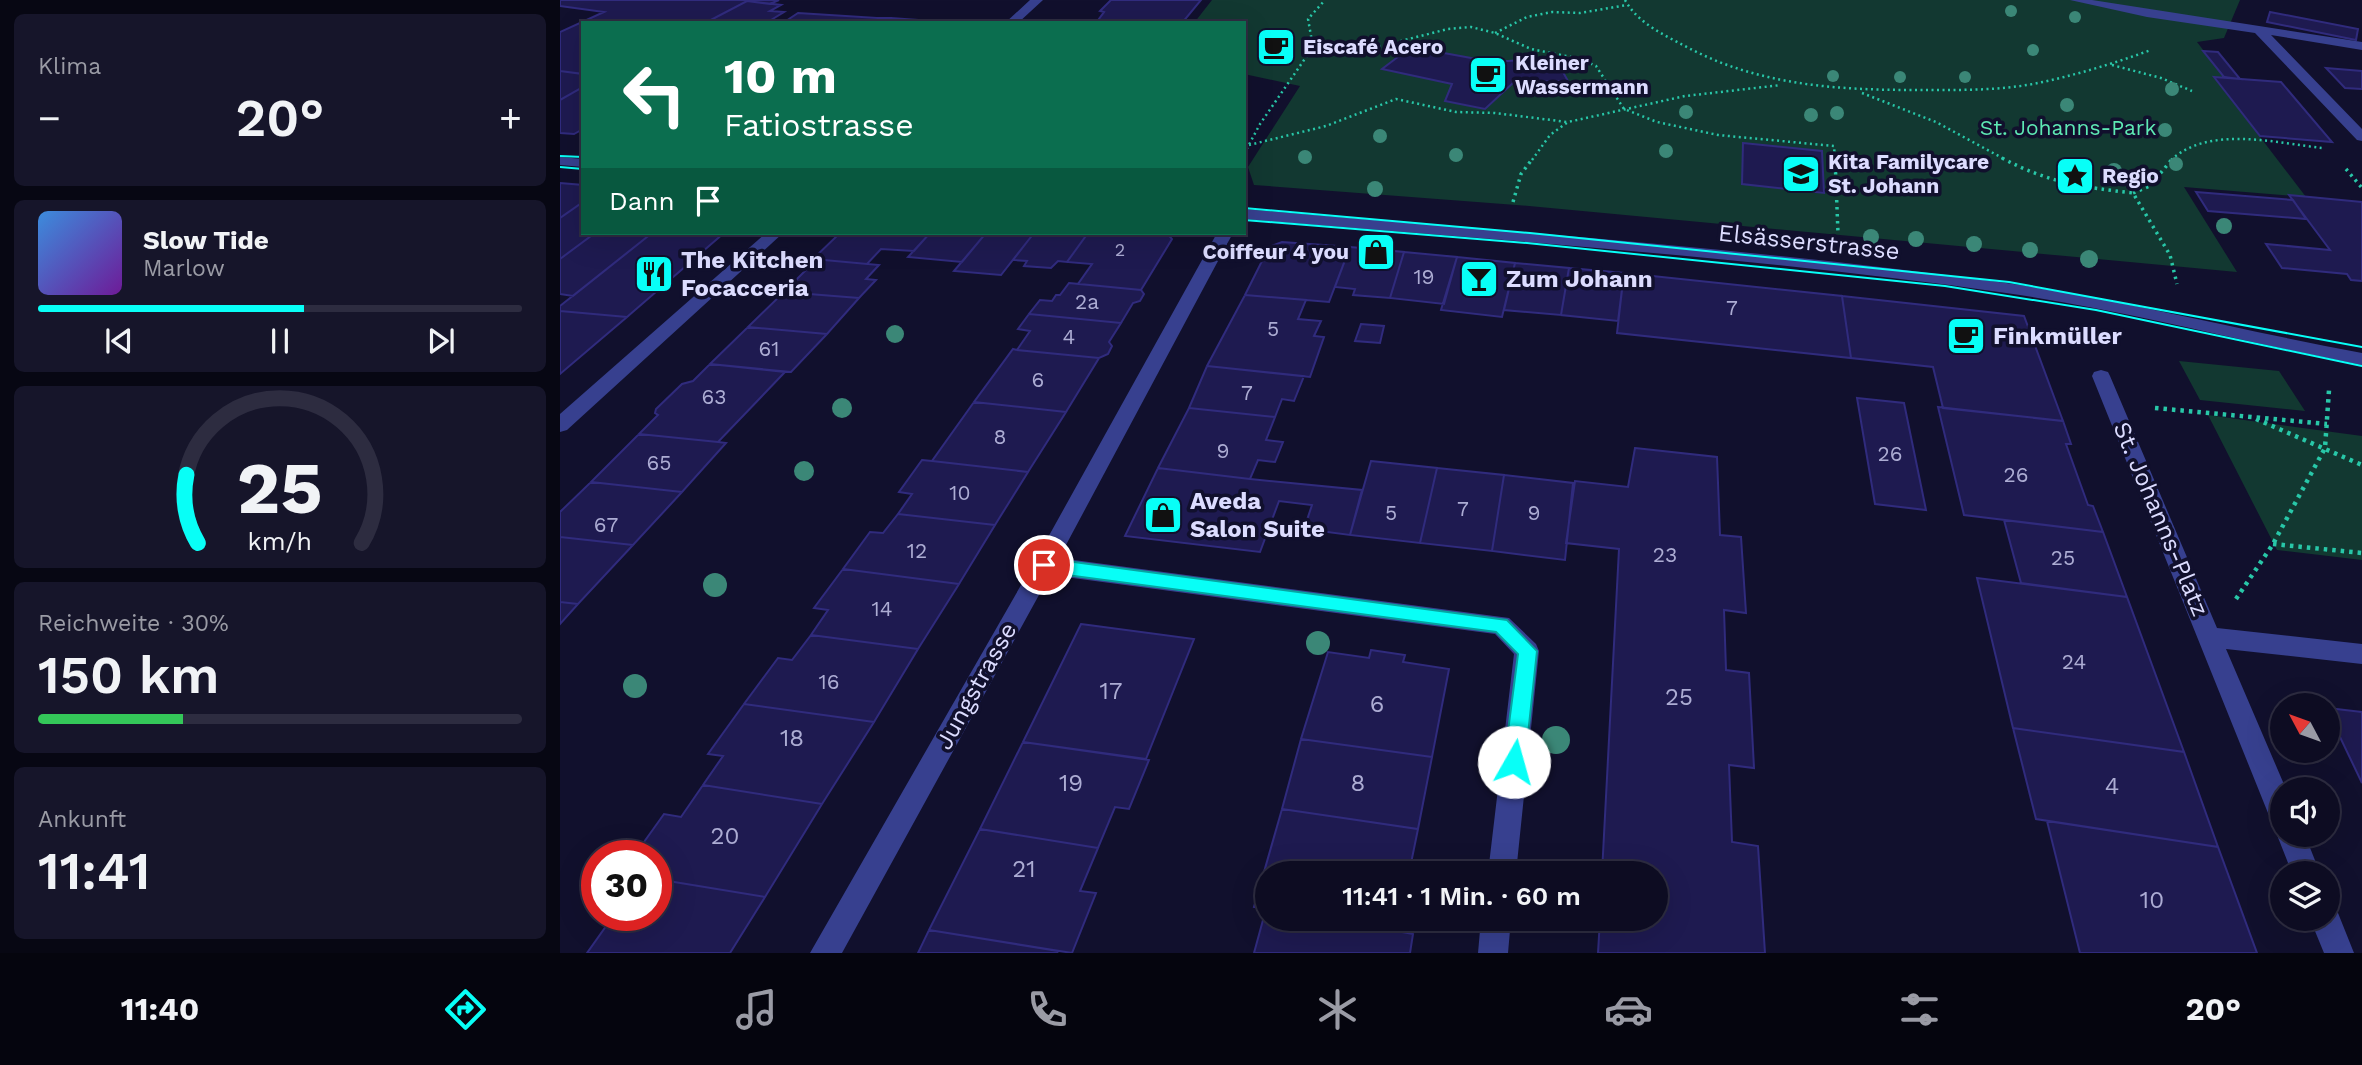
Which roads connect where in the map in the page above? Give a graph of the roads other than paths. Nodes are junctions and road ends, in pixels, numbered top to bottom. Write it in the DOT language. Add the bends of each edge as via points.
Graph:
graph roads {
  1 [pos="1037,0"];
  2 [pos="2076,0"];
  3 [pos="2130,0"];
  4 [pos="1013,21"];
  5 [pos="2258,29"];
  6 [pos="2362,46"];
  7 [pos="2362,137"];
  8 [pos="560,161"];
  9 [pos="581,163"];
  10 [pos="1246,215"];
  11 [pos="773,235"];
  12 [pos="1224,235"];
  13 [pos="2362,359"];
  14 [pos="2101,376"];
  15 [pos="560,425"];
  16 [pos="1044,565"];
  17 [pos="2210,637"];
  18 [pos="2362,654"];
  19 [pos="2270,784"];
  20 [pos="1503,861"];
  21 [pos="1495,931"];
  22 [pos="2330,931"];
  23 [pos="825,953"];
  24 [pos="1493,953"];
  25 [pos="2339,953"];
  1 -- 4 [label="street"];
  2 -- 5 [label="street" via="2149,16"];
  3 -- 5 [label="street"];
  5 -- 6 [label="street"];
  5 -- 7 [label="street"];
  8 -- 9 [label="street"];
  10 -- 13 [label="street, Elsässerstrasse" via="1503,236 2019,290"];
  11 -- 15 [label="street"];
  12 -- 16 [label="street, Jungstrasse"];
  14 -- 17 [label="street, St. Johanns-Platz"];
  16 -- 20 [label="street" via="1501,625 1527,651"];
  16 -- 23 [label="street, Jungstrasse"];
  17 -- 18 [label="street, St. Johanns-Platz"];
  17 -- 19 [label="street"];
  21 -- 24 [label="street"];
  22 -- 25 [label="street"];
}
